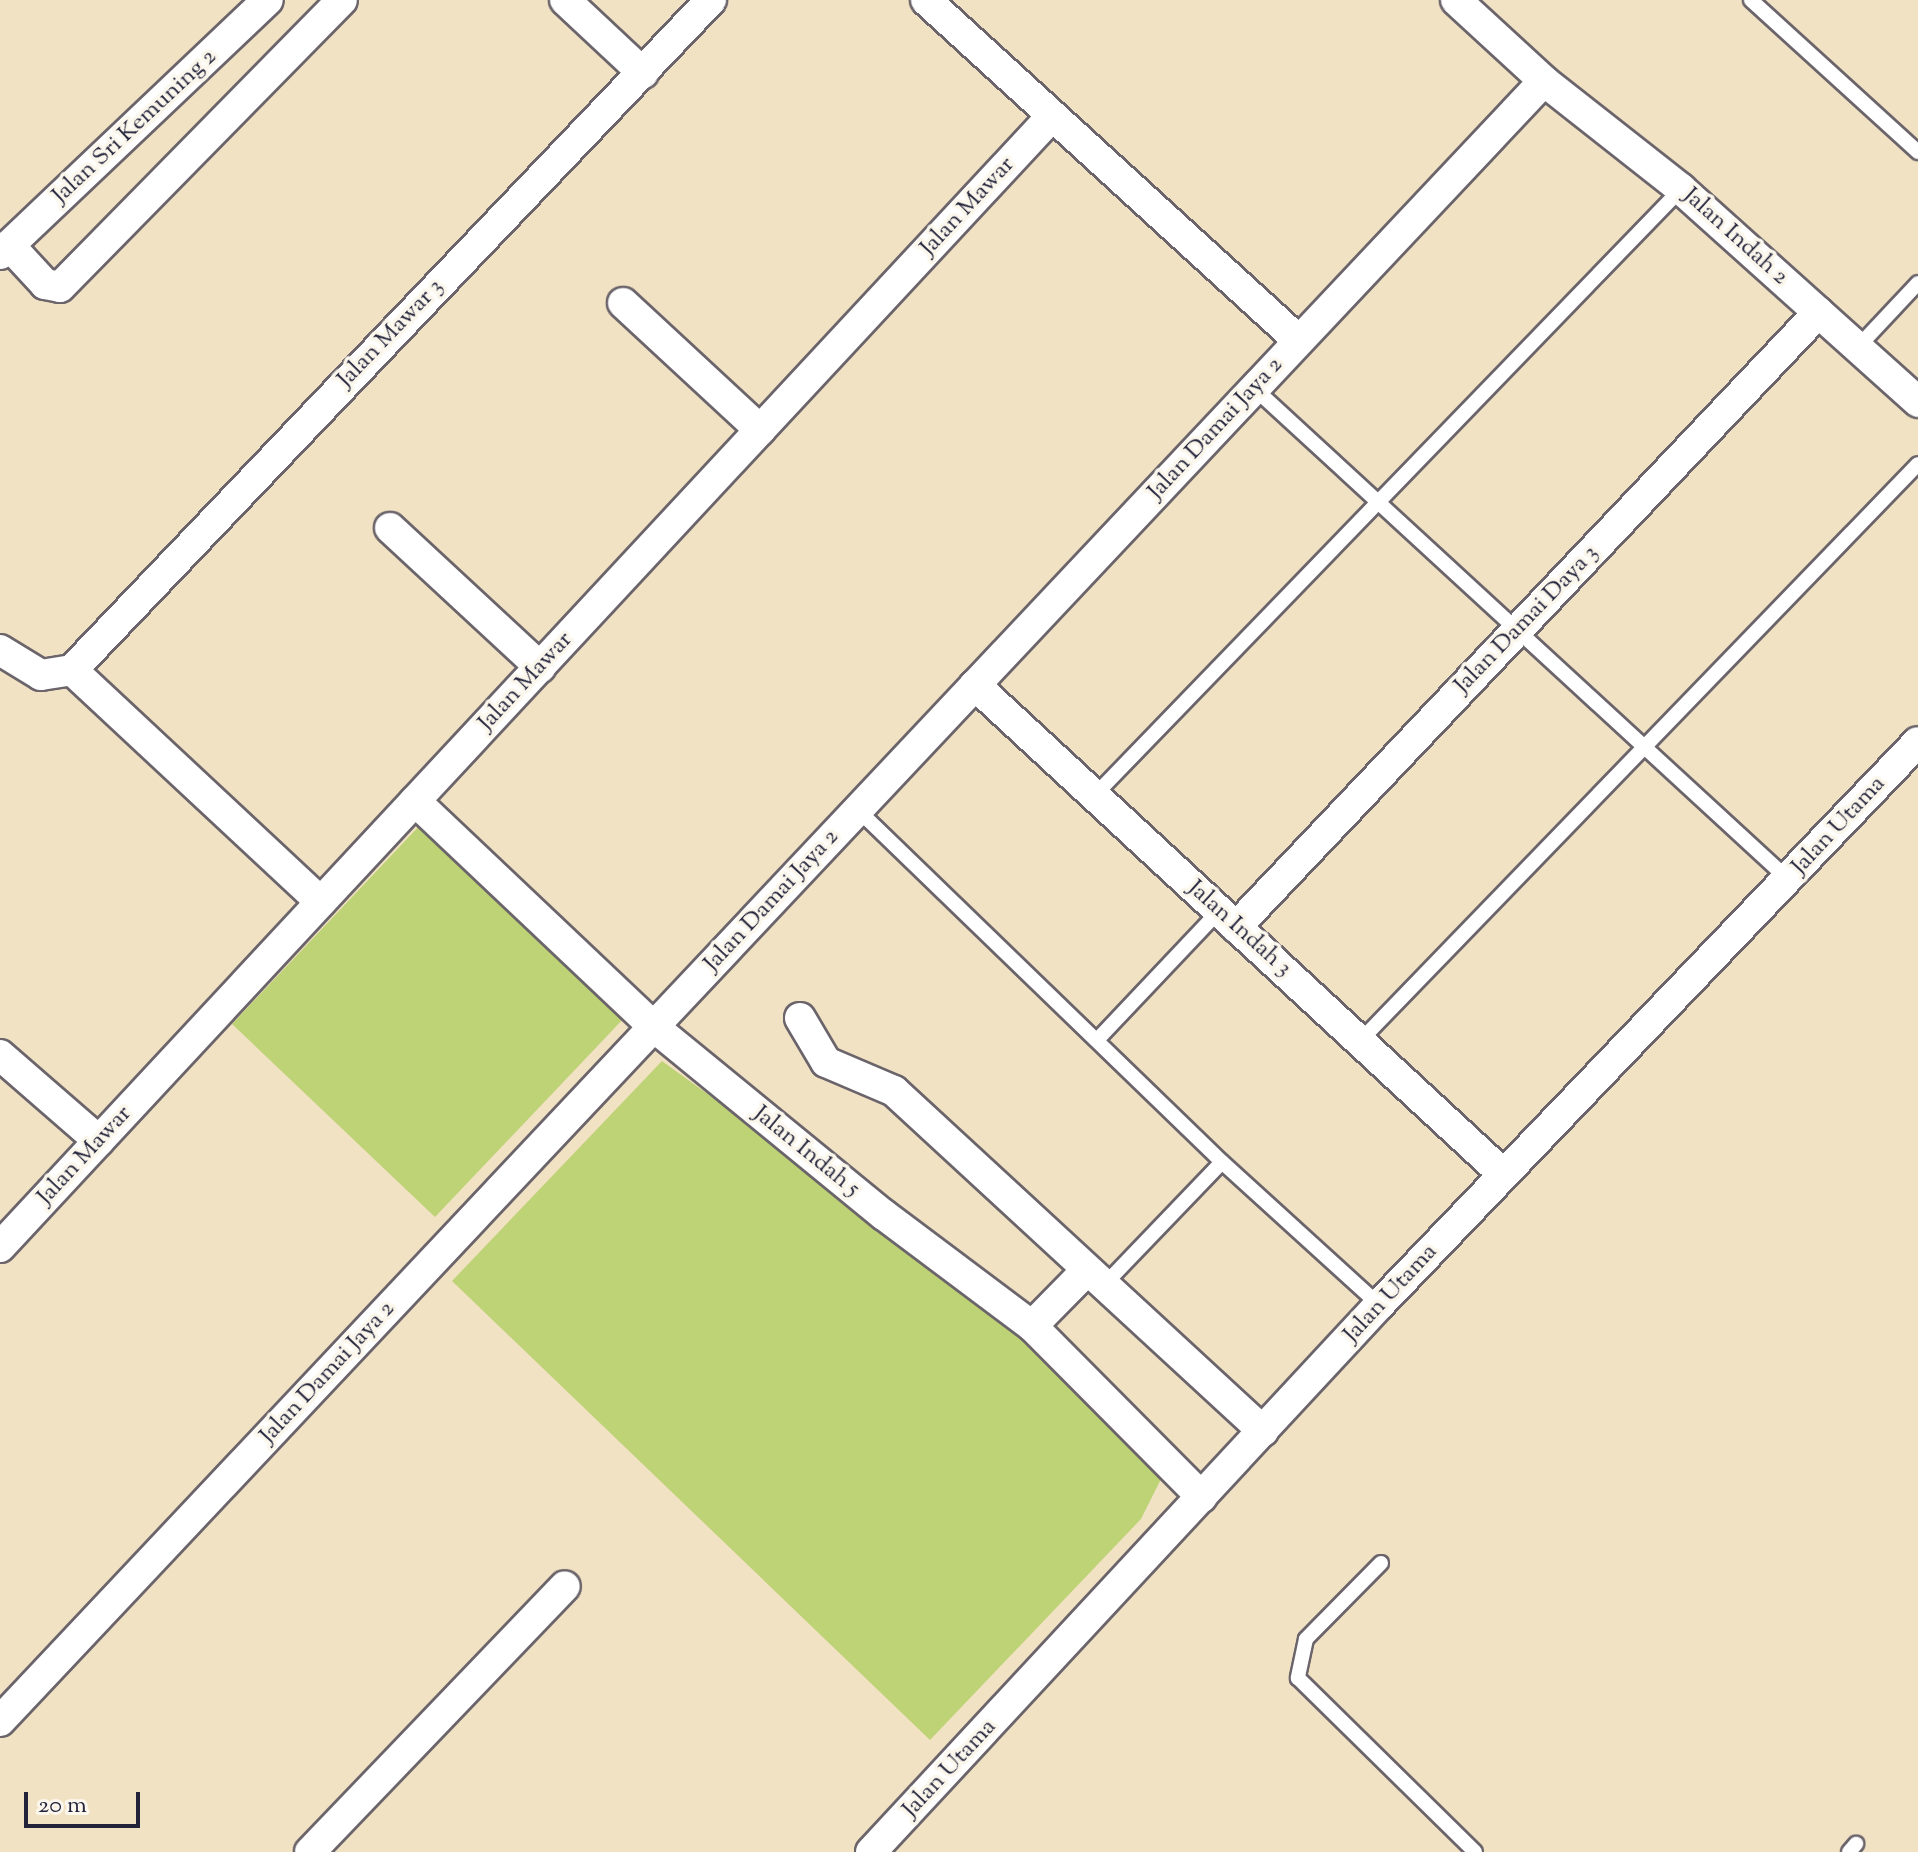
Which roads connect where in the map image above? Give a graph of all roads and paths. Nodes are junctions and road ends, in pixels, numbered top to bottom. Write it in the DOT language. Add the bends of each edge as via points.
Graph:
graph roads {
  1 [pos="268,0"];
  2 [pos="342,0"];
  3 [pos="565,0"];
  4 [pos="711,0"];
  5 [pos="926,0"];
  6 [pos="1456,0"];
  7 [pos="1751,0"];
  8 [pos="643,73"];
  9 [pos="1544,81"];
  10 [pos="1052,116"];
  11 [pos="1918,152"];
  12 [pos="1681,189"];
  13 [pos="4,250"];
  14 [pos="1918,283"];
  15 [pos="623,303"];
  16 [pos="1819,312"];
  17 [pos="1299,341"];
  18 [pos="1857,348"];
  19 [pos="1254,388"];
  20 [pos="1918,402"];
  21 [pos="760,430"];
  22 [pos="1918,464"];
  23 [pos="1379,503"];
  24 [pos="390,528"];
  25 [pos="1517,630"];
  26 [pos="0,650"];
  27 [pos="540,667"];
  28 [pos="72,670"];
  29 [pos="975,685"];
  30 [pos="1918,742"];
  31 [pos="1645,748"];
  32 [pos="1094,796"];
  33 [pos="415,801"];
  34 [pos="858,810"];
  35 [pos="1788,879"];
  36 [pos="321,902"];
  37 [pos="1227,919"];
  38 [pos="800,1018"];
  39 [pos="654,1027"];
  40 [pos="1098,1039"];
  41 [pos="1361,1040"];
  42 [pos="0,1055"];
  43 [pos="99,1141"];
  44 [pos="1222,1162"];
  45 [pos="1503,1174"];
  46 [pos="0,1247"];
  47 [pos="1095,1277"];
  48 [pos="1379,1305"];
  49 [pos="1032,1326"];
  50 [pos="1263,1431"];
  51 [pos="1202,1497"];
  52 [pos="1381,1563"];
  53 [pos="565,1586"];
  54 [pos="0,1721"];
  55 [pos="310,1852"];
  56 [pos="871,1852"];
  57 [pos="1474,1852"];
  1 -- 13 [label="street, Jalan Sri Kemuning 2"];
  2 -- 13 [label="street" via="60,287 45,284"];
  3 -- 8 [label="street"];
  4 -- 8 [label="street, Jalan Mawar 3"];
  5 -- 10 [label="street"];
  6 -- 9 [label="street, Jalan Indah 2"];
  7 -- 11 [label="lane"];
  8 -- 28 [label="street, Jalan Mawar 3"];
  9 -- 12 [label="street, Jalan Indah 2"];
  9 -- 17 [label="street, Jalan Damai Jaya 2"];
  10 -- 17 [label="street"];
  10 -- 21 [label="street, Jalan Mawar"];
  12 -- 16 [label="street, Jalan Indah 2"];
  12 -- 23 [label="lane"];
  14 -- 18 [label="lane"];
  15 -- 21 [label="street"];
  16 -- 18 [label="street, Jalan Indah 2"];
  16 -- 25 [label="street, Jalan Damai Daya 3"];
  17 -- 19 [label="street, Jalan Damai Jaya 2"];
  18 -- 20 [label="street, Jalan Indah 2"];
  19 -- 23 [label="lane"];
  19 -- 29 [label="street, Jalan Damai Jaya 2"];
  21 -- 27 [label="street, Jalan Mawar"];
  22 -- 31 [label="lane"];
  23 -- 25 [label="lane"];
  23 -- 32 [label="lane"];
  24 -- 27 [label="street"];
  25 -- 31 [label="lane"];
  25 -- 37 [label="street, Jalan Damai Daya 3"];
  26 -- 28 [label="street" via="41,675"];
  27 -- 33 [label="street, Jalan Mawar"];
  28 -- 36 [label="street"];
  29 -- 32 [label="street, Jalan Indah 3"];
  29 -- 34 [label="street, Jalan Damai Jaya 2"];
  30 -- 35 [label="street, Jalan Utama"];
  31 -- 35 [label="lane"];
  31 -- 41 [label="lane"];
  32 -- 37 [label="street, Jalan Indah 3"];
  33 -- 36 [label="street, Jalan Mawar"];
  33 -- 39 [label="street, Jalan Indah 5"];
  34 -- 39 [label="street, Jalan Damai Jaya 2"];
  34 -- 40 [label="lane"];
  35 -- 45 [label="street, Jalan Utama"];
  36 -- 43 [label="street, Jalan Mawar"];
  37 -- 40 [label="lane"];
  37 -- 41 [label="street, Jalan Indah 3"];
  38 -- 47 [label="street" via="826,1062 894,1091"];
  39 -- 49 [label="street, Jalan Indah 5" via="884,1215"];
  39 -- 54 [label="street, Jalan Damai Jaya 2"];
  40 -- 44 [label="lane"];
  41 -- 45 [label="street, Jalan Indah 3"];
  42 -- 43 [label="street"];
  43 -- 46 [label="street, Jalan Mawar"];
  44 -- 47 [label="lane"];
  44 -- 48 [label="lane"];
  45 -- 48 [label="street, Jalan Utama"];
  47 -- 49 [label="street"];
  47 -- 50 [label="street"];
  48 -- 50 [label="street, Jalan Utama"];
  49 -- 51 [label="street, Jalan Indah 5"];
  50 -- 51 [label="street, Jalan Utama"];
  51 -- 56 [label="street, Jalan Utama"];
  52 -- 57 [label="lane" via="1306,1639 1298,1678"];
  53 -- 55 [label="street"];
}
